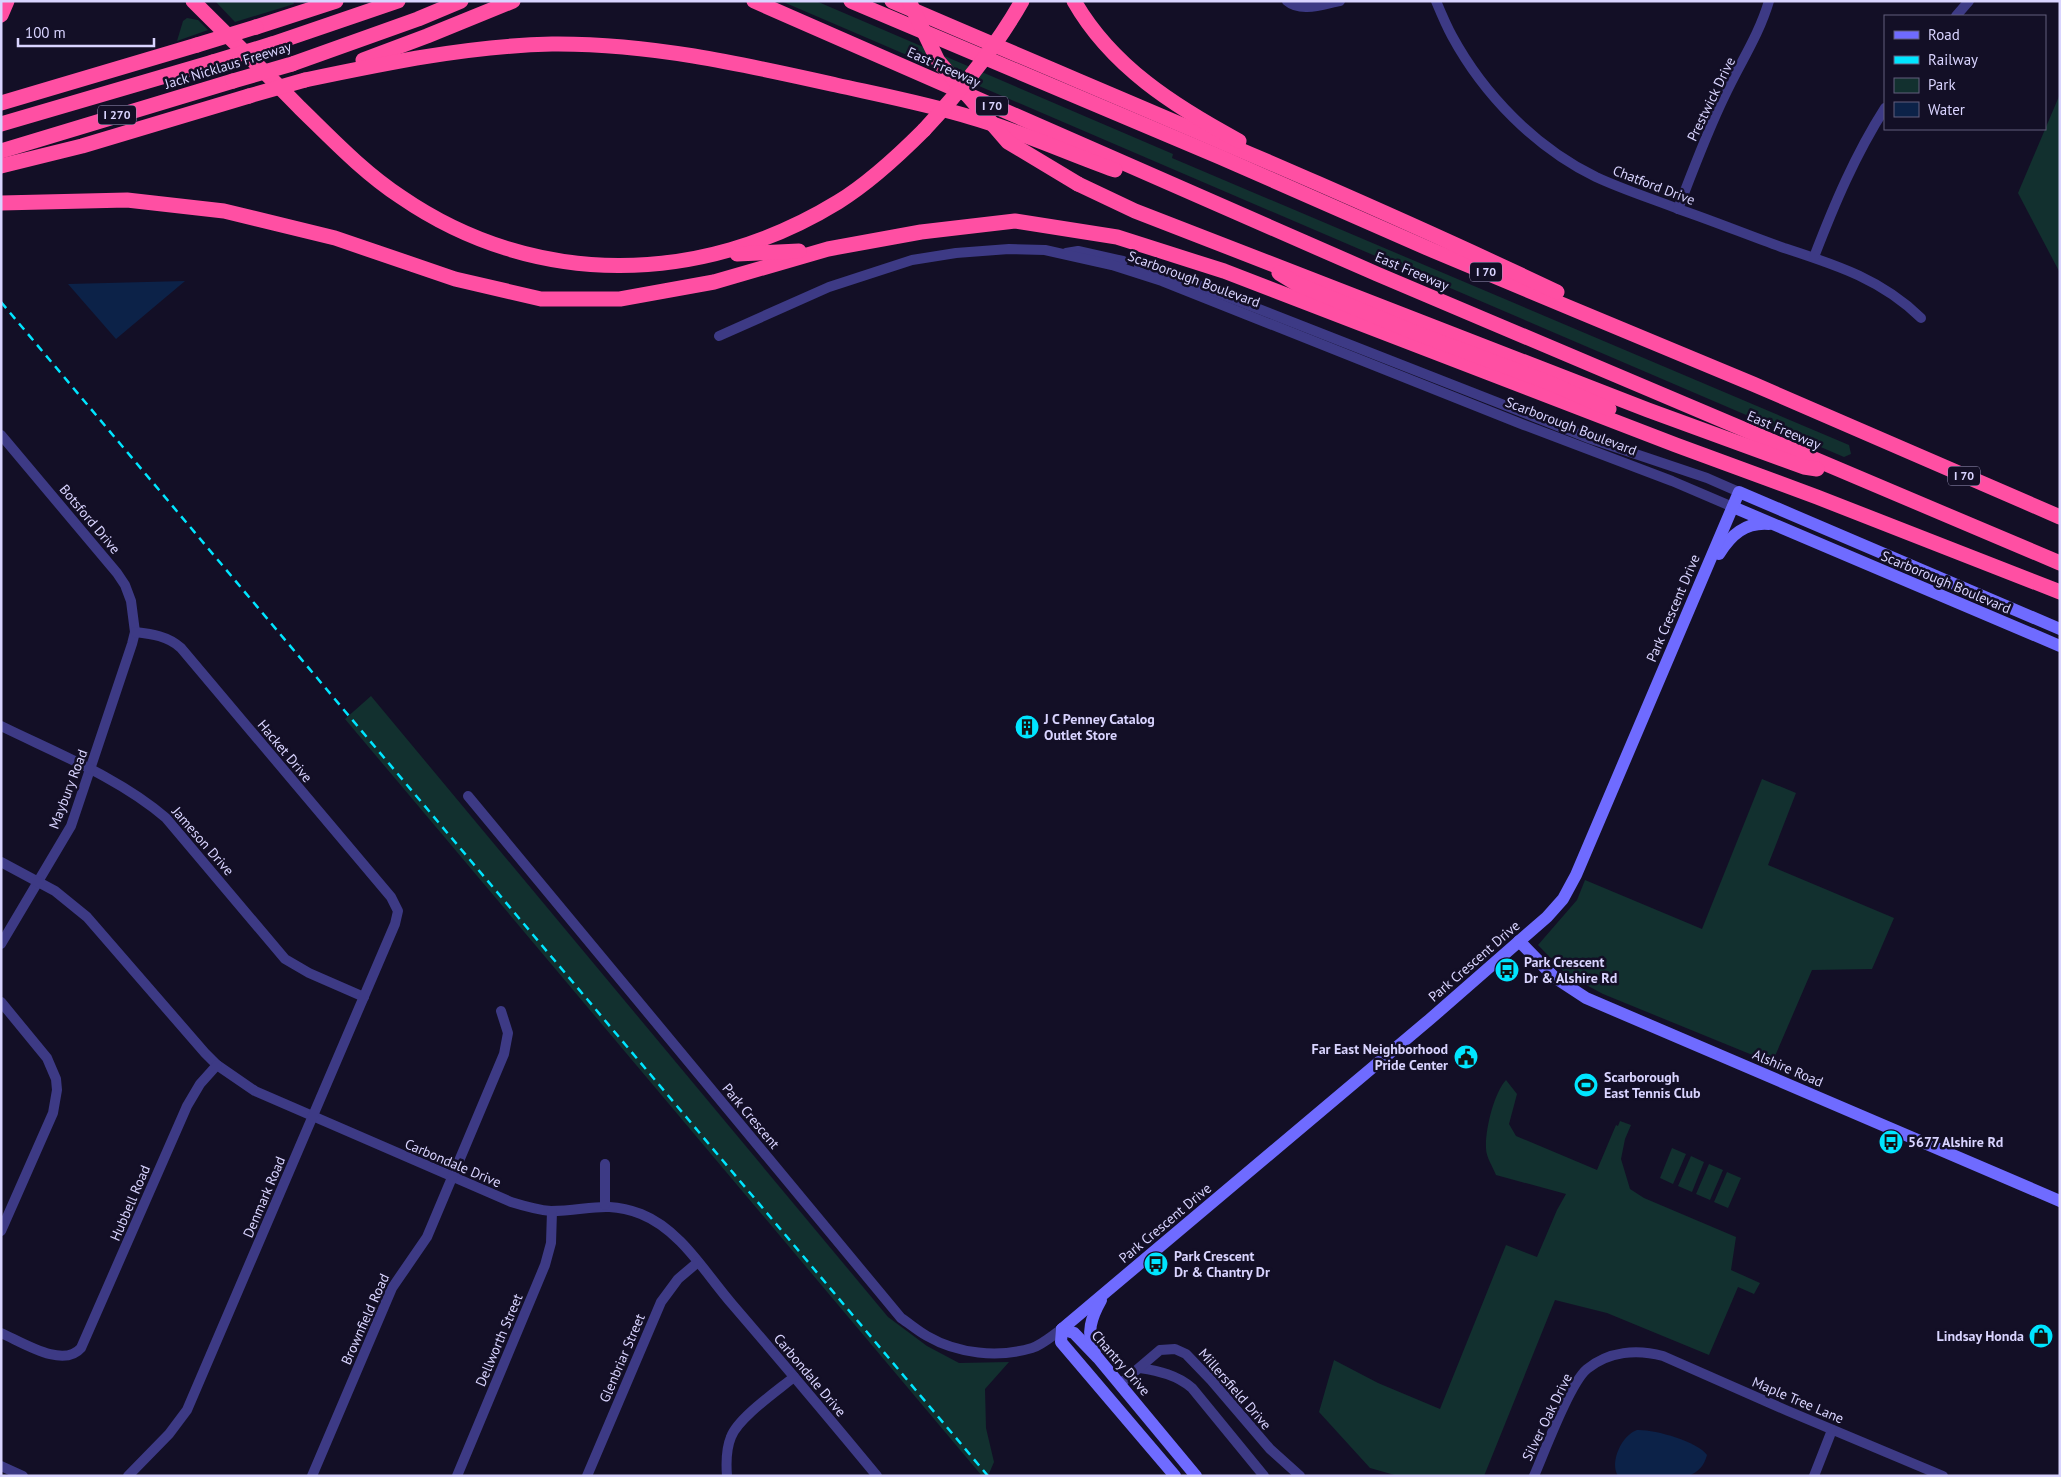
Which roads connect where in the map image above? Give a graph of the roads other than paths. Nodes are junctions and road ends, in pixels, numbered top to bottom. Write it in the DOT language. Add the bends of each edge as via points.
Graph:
graph roads {
  1 [pos="7,1"];
  2 [pos="193,1"];
  3 [pos="336,1"];
  4 [pos="398,1"];
  5 [pos="461,1"];
  6 [pos="513,1"];
  7 [pos="754,1"];
  8 [pos="851,1"];
  9 [pos="892,1"];
  10 [pos="909,1"];
  11 [pos="1022,1"];
  12 [pos="1074,1"];
  13 [pos="1287,1"];
  14 [pos="1340,1"];
  15 [pos="1436,1"];
  16 [pos="1770,1"];
  17 [pos="1969,1"];
  18 [pos="1957,15"];
  19 [pos="1,16"];
  20 [pos="305,80"];
  21 [pos="1,103"];
  22 [pos="1884,110"];
  23 [pos="1,124"];
  24 [pos="1,151"];
  25 [pos="1,166"];
  26 [pos="1324,185"];
  27 [pos="1,203"];
  28 [pos="1678,209"];
  29 [pos="1230,210"];
  30 [pos="828,249"];
  31 [pos="1066,254"];
  32 [pos="1248,254"];
  33 [pos="708,256"];
  34 [pos="1814,257"];
  35 [pos="1921,318"];
  36 [pos="719,336"];
  37 [pos="1753,384"];
  38 [pos="1,435"];
  39 [pos="1851,475"];
  40 [pos="1779,483"];
  41 [pos="1739,492"];
  42 [pos="1732,506"];
  43 [pos="2060,517"];
  44 [pos="1773,524"];
  45 [pos="2060,564"];
  46 [pos="1699,585"];
  47 [pos="2060,592"];
  48 [pos="2060,629"];
  49 [pos="135,632"];
  50 [pos="2060,646"];
  51 [pos="1,726"];
  52 [pos="91,771"];
  53 [pos="468,796"];
  54 [pos="1,862"];
  55 [pos="39,881"];
  56 [pos="398,911"];
  57 [pos="1519,941"];
  58 [pos="1,944"];
  59 [pos="364,998"];
  60 [pos="1,1002"];
  61 [pos="501,1011"];
  62 [pos="217,1065"];
  63 [pos="313,1117"];
  64 [pos="605,1164"];
  65 [pos="452,1177"];
  66 [pos="2060,1200"];
  67 [pos="605,1206"];
  68 [pos="552,1211"];
  69 [pos="1,1231"];
  70 [pos="698,1262"];
  71 [pos="1103,1295"];
  72 [pos="1062,1329"];
  73 [pos="1,1333"];
  74 [pos="1641,1351"];
  75 [pos="1098,1358"];
  76 [pos="1140,1368"];
  77 [pos="794,1377"];
  78 [pos="1120,1384"];
  79 [pos="1832,1430"];
  80 [pos="1,1466"];
  81 [pos="23,1476"];
  82 [pos="128,1476"];
  83 [pos="312,1476"];
  84 [pos="457,1476"];
  85 [pos="587,1476"];
  86 [pos="727,1476"];
  87 [pos="877,1476"];
  88 [pos="1175,1476"];
  89 [pos="1196,1476"];
  90 [pos="1264,1476"];
  91 [pos="1300,1476"];
  92 [pos="1534,1476"];
  93 [pos="1814,1476"];
  94 [pos="1943,1476"];
  1 -- 19 [label="highway"];
  2 -- 33 [label="highway" via="357,163 400,197 450,226 499,246 573,263 639,266"];
  3 -- 21 [label="highway, bridge" via="256,28"];
  4 -- 23 [label="highway, Jack Nicklaus Freeway / I 270, bridge" via="272,44"];
  5 -- 24 [label="highway, Jack Nicklaus Freeway / I 270, bridge" via="292,64"];
  6 -- 20 [label="highway"];
  7 -- 29 [label="highway, East Freeway / I 70"];
  8 -- 37 [label="highway, East Freeway / I 70"];
  9 -- 26 [label="highway"];
  10 -- 32 [label="highway, bridge" via="938,61 1008,142 1078,184 1135,211"];
  11 -- 33 [label="highway, bridge" via="982,63 949,103 884,167 839,201 784,231 747,246"];
  12 -- 26 [label="highway" via="1106,46 1141,80 1223,132"];
  13 -- 14 [label="street" via="1302,7"];
  15 -- 28 [label="street, Chatford Drive" via="1452,36 1478,76 1522,126 1566,160 1594,176"];
  16 -- 28 [label="street, Prestwick Drive" via="1753,44 1711,124"];
  17 -- 18 [label="street"];
  20 -- 25 [label="highway, bridge" via="82,146"];
  20 -- 29 [label="highway" via="393,61 480,49 552,44 691,54 970,116"];
  22 -- 34 [label="street" via="1849,171"];
  26 -- 37 [label="highway"];
  27 -- 30 [label="highway" via="127,200 224,211 335,238 455,279 541,299 620,299 714,282"];
  28 -- 34 [label="street, Chatford Drive"];
  29 -- 39 [label="highway, East Freeway / I 70"];
  30 -- 33 [label="highway"];
  30 -- 40 [label="highway" via="921,232 1016,221 1117,237 1224,271"];
  31 -- 36 [label="street, Scarborough Boulevard" via="1009,249 912,260 829,287"];
  31 -- 41 [label="street, Scarborough Boulevard" via="1078,251 1109,257 1195,284 1591,439"];
  31 -- 42 [label="street, Scarborough Boulevard" via="1162,281"];
  32 -- 39 [label="highway" via="1648,410 1804,467"];
  32 -- 40 [label="highway" via="1297,284 1550,383"];
  34 -- 35 [label="street, Chatford Drive" via="1890,291"];
  37 -- 43 [label="highway, East Freeway / I 70"];
  38 -- 49 [label="street, Botsford Drive" via="117,573 132,601"];
  39 -- 45 [label="highway, East Freeway / I 70"];
  40 -- 47 [label="highway"];
  41 -- 42 [label="street, Park Crescent Drive"];
  41 -- 48 [label="street, Scarborough Boulevard"];
  42 -- 44 [label="street, Scarborough Boulevard"];
  42 -- 46 [label="street, Park Crescent Drive"];
  44 -- 46 [label="street" via="1752,525 1732,536"];
  44 -- 50 [label="street, Scarborough Boulevard"];
  46 -- 57 [label="street, Park Crescent Drive" via="1570,887 1553,912"];
  49 -- 52 [label="street, Maybury Road"];
  49 -- 56 [label="street, Hacket Drive" via="161,636 181,648 391,897"];
  51 -- 52 [label="street, Jameson Drive"];
  52 -- 55 [label="street, Maybury Road" via="71,826"];
  52 -- 59 [label="street, Jameson Drive" via="140,797 166,818 285,958 309,973"];
  53 -- 72 [label="street, Park Crescent" via="901,1318 927,1336 977,1354 1034,1348"];
  54 -- 55 [label="street, Carbondale Drive"];
  55 -- 58 [label="street, Maybury Road"];
  55 -- 62 [label="street, Carbondale Drive" via="87,917"];
  56 -- 59 [label="street, Denmark Road"];
  57 -- 66 [label="street, Alshire Road" via="1554,977 1586,998"];
  57 -- 71 [label="street, Park Crescent Drive"];
  59 -- 63 [label="street, Denmark Road"];
  60 -- 69 [label="street" via="47,1058 57,1090 53,1113"];
  61 -- 65 [label="street, Brownfield Road" via="508,1033 504,1054"];
  62 -- 63 [label="street, Carbondale Drive" via="255,1091"];
  62 -- 73 [label="street, Hubbell Road" via="187,1106 81,1348 62,1357"];
  63 -- 65 [label="street, Carbondale Drive"];
  63 -- 82 [label="street, Denmark Road" via="187,1410 169,1434"];
  64 -- 67 [label="street"];
  65 -- 68 [label="street, Carbondale Drive" via="510,1202"];
  65 -- 83 [label="street, Brownfield Road" via="427,1237 392,1288"];
  67 -- 68 [label="street, Carbondale Drive"];
  67 -- 70 [label="street, Carbondale Drive" via="626,1209 655,1221 676,1237"];
  68 -- 84 [label="street, Dellworth Street" via="551,1243 546,1265"];
  70 -- 77 [label="street, Carbondale Drive"];
  70 -- 85 [label="street, Glenbriar Street" via="661,1302"];
  71 -- 72 [label="street, Park Crescent Drive"];
  71 -- 75 [label="street" via="1090,1332 1090,1343"];
  72 -- 75 [label="street, Chantry Drive" via="1074,1333"];
  72 -- 88 [label="street" via="1061,1342"];
  74 -- 79 [label="street, Maple Tree Lane" via="1663,1356"];
  74 -- 92 [label="street, Silver Oak Drive" via="1610,1357 1586,1370 1574,1387"];
  75 -- 78 [label="street, Chantry Drive"];
  76 -- 78 [label="street, Millersfield Drive"];
  76 -- 90 [label="street" via="1164,1372 1192,1388"];
  76 -- 91 [label="street, Millersfield Drive" via="1160,1350 1175,1349 1186,1354 1270,1449"];
  77 -- 86 [label="street" via="736,1428 728,1447"];
  77 -- 87 [label="street, Carbondale Drive"];
  78 -- 89 [label="street, Chantry Drive"];
  79 -- 93 [label="street"];
  79 -- 94 [label="street, Maple Tree Lane"];
  80 -- 81 [label="street"];
}
